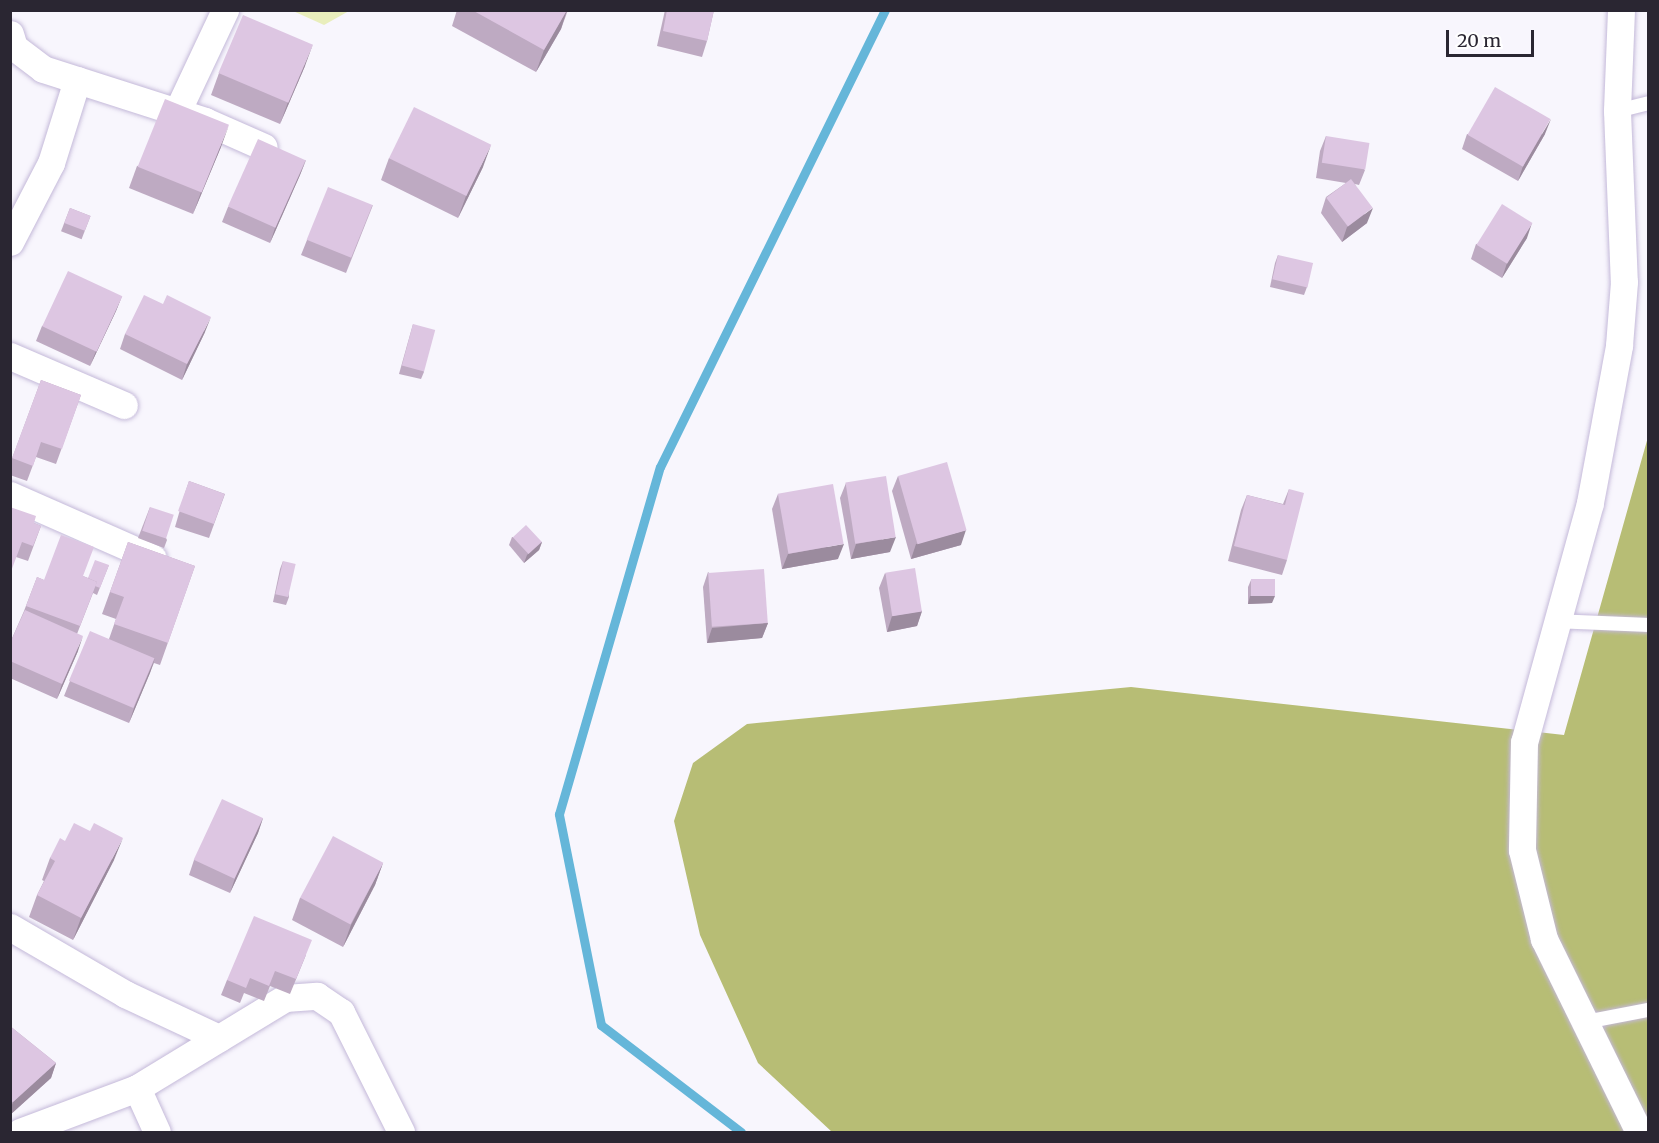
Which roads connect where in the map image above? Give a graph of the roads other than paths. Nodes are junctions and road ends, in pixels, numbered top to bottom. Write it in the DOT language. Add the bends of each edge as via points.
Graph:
graph roads {
  1 [pos="225,10"];
  2 [pos="1621,10"];
  3 [pos="10,34"];
  4 [pos="77,80"];
  5 [pos="1648,103"];
  6 [pos="1617,111"];
  7 [pos="177,112"];
  8 [pos="264,147"];
  9 [pos="10,242"];
  10 [pos="10,356"];
  11 [pos="124,405"];
  12 [pos="10,495"];
  13 [pos="153,558"];
  14 [pos="1554,621"];
  15 [pos="1648,625"];
  16 [pos="10,927"];
  17 [pos="1648,1010"];
  18 [pos="1585,1022"];
  19 [pos="219,1038"];
  20 [pos="137,1088"];
  21 [pos="20,1132"];
  22 [pos="158,1132"];
  23 [pos="401,1132"];
  24 [pos="1639,1132"];
  1 -- 7 [label="street"];
  2 -- 6 [label="street"];
  3 -- 4 [label="street" via="14,47 43,69"];
  4 -- 7 [label="street"];
  4 -- 9 [label="street" via="51,163"];
  5 -- 6 [label="lane"];
  6 -- 14 [label="street" via="1624,282 1619,346 1590,503"];
  7 -- 8 [label="street"];
  10 -- 11 [label="street"];
  12 -- 13 [label="street"];
  14 -- 15 [label="lane"];
  14 -- 18 [label="street" via="1524,742 1522,850 1544,939"];
  16 -- 19 [label="street" via="125,994"];
  17 -- 18 [label="lane"];
  18 -- 24 [label="street"];
  19 -- 20 [label="street"];
  19 -- 23 [label="street" via="285,998 317,996 341,1012"];
  20 -- 21 [label="street"];
  20 -- 22 [label="street"];
}
